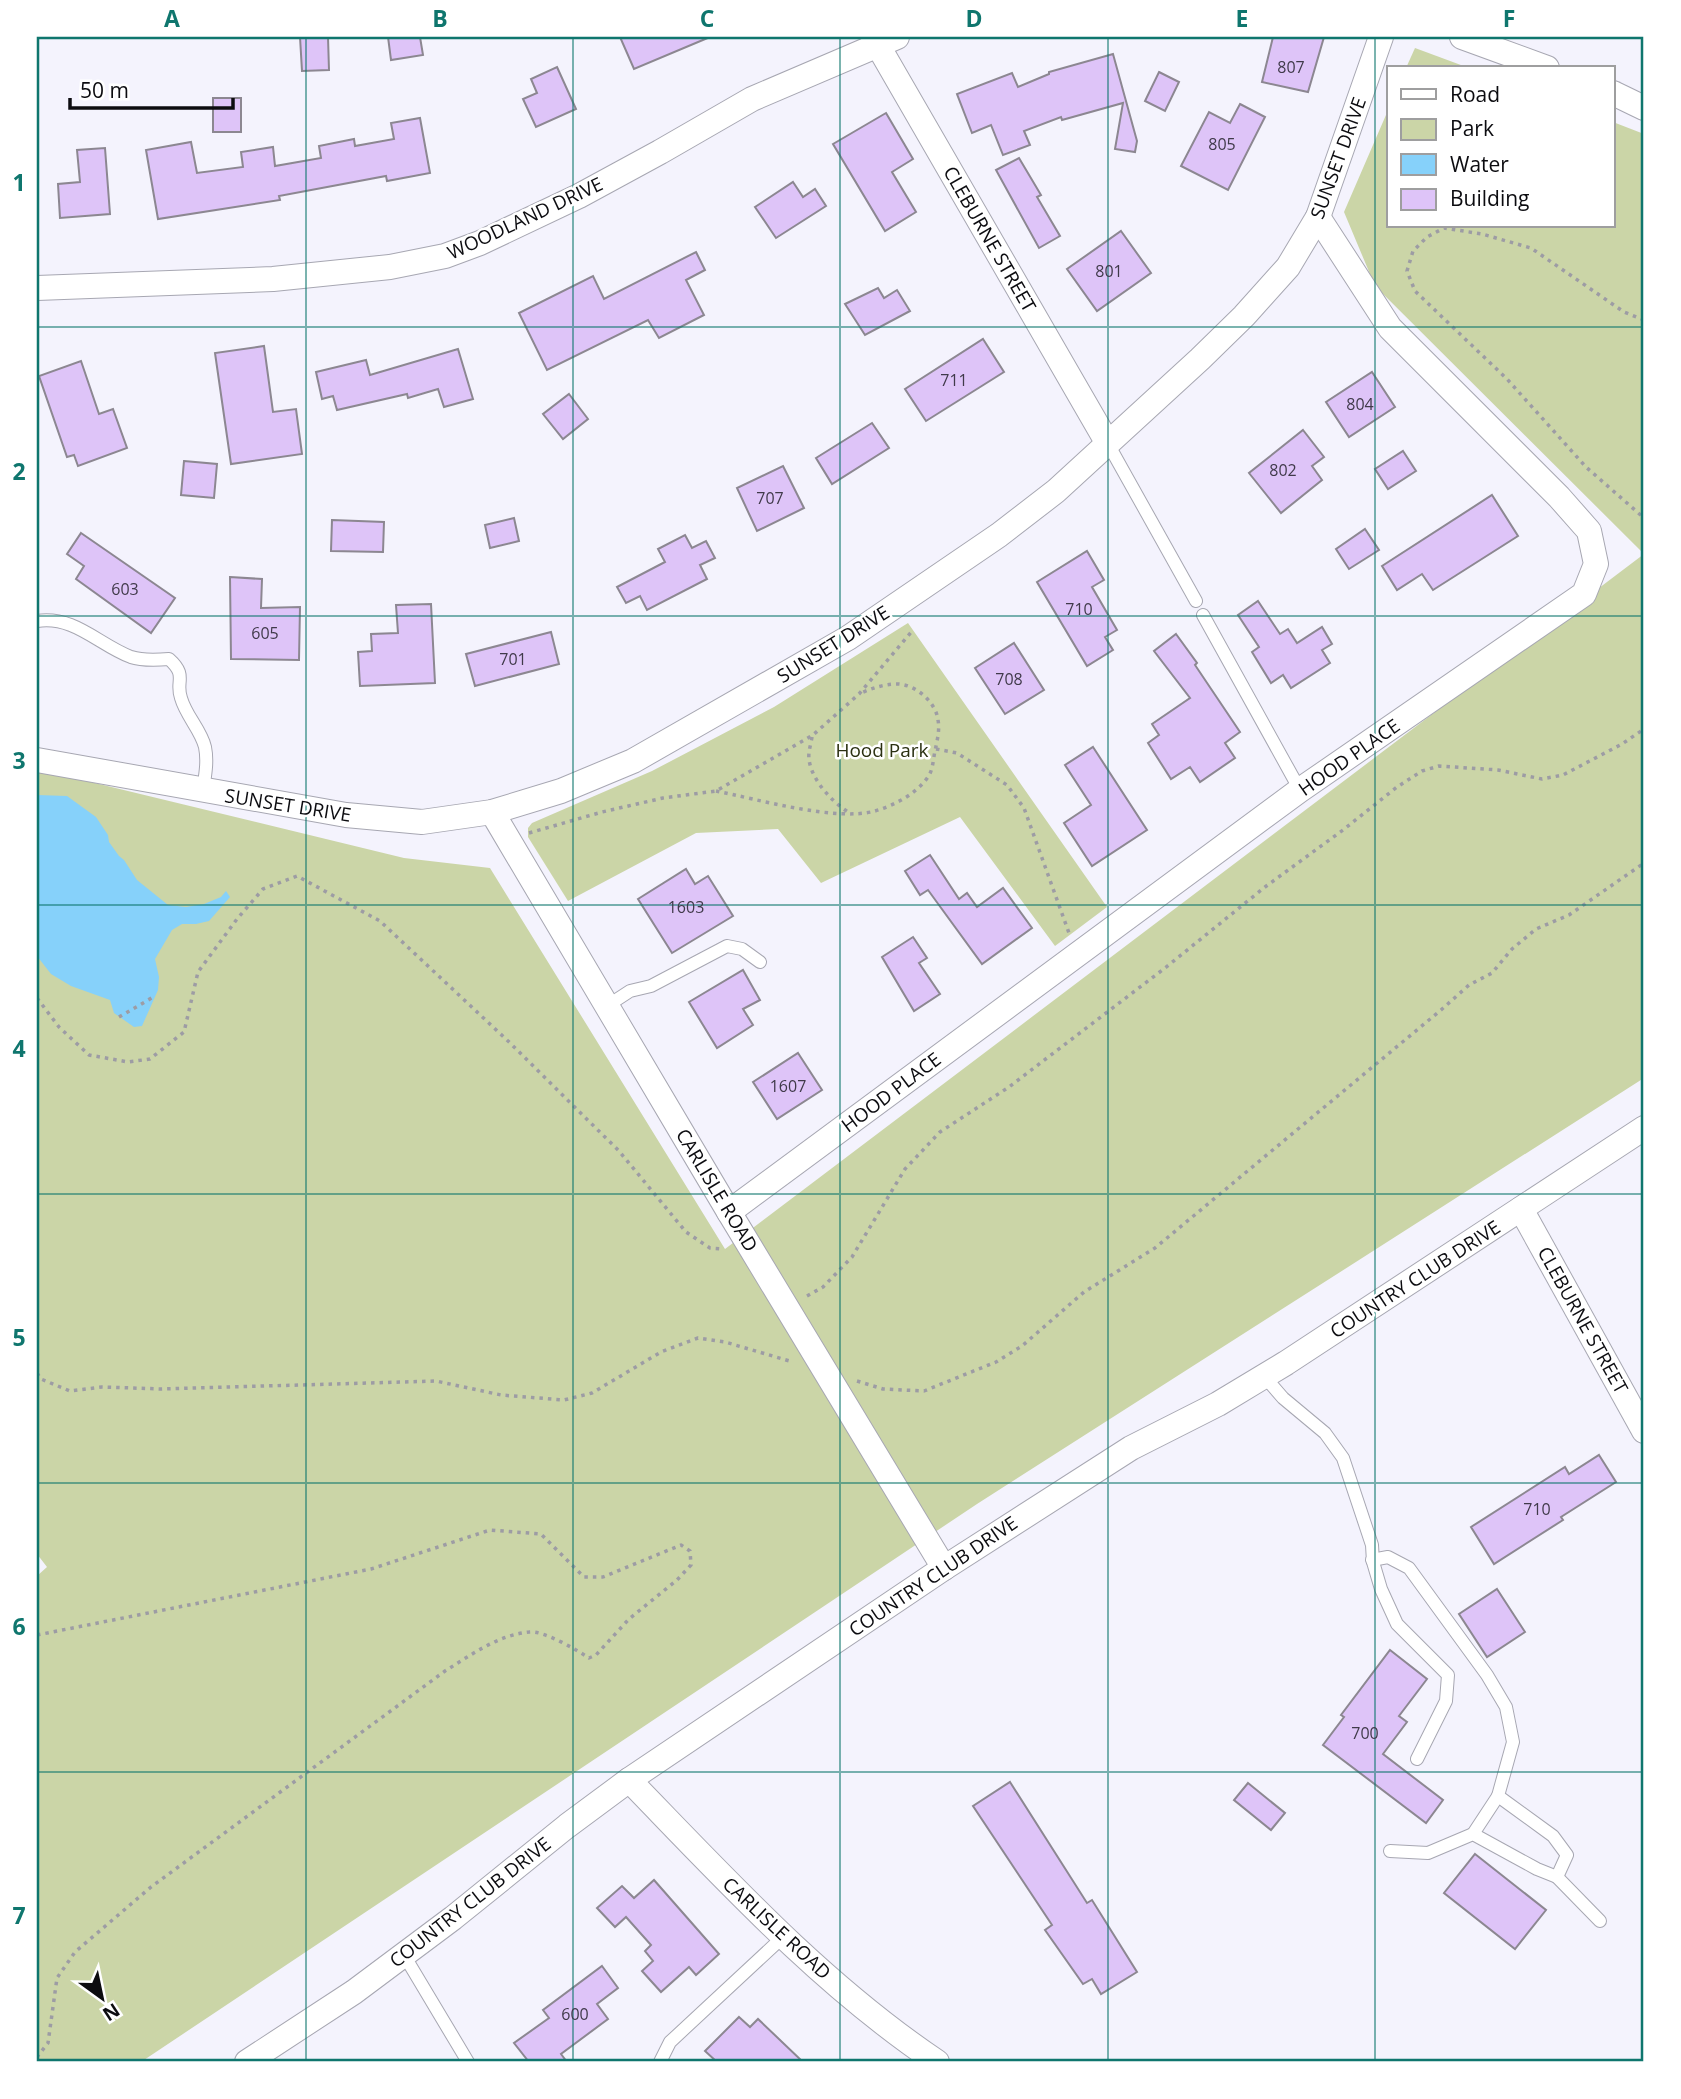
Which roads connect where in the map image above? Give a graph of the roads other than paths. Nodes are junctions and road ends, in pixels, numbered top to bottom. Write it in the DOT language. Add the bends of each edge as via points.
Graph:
graph roads {
  1 [pos="1381,37"];
  2 [pos="1462,37"];
  3 [pos="883,39"];
  4 [pos="1542,66"];
  5 [pos="1614,93"];
  6 [pos="1644,108"];
  7 [pos="1318,217"];
  8 [pos="37,288"];
  9 [pos="1107,442"];
  10 [pos="1196,601"];
  11 [pos="1203,615"];
  12 [pos="37,621"];
  13 [pos="37,760"];
  14 [pos="203,790"];
  15 [pos="1300,790"];
  16 [pos="492,812"];
  17 [pos="760,962"];
  18 [pos="607,1006"];
  19 [pos="1644,1128"];
  20 [pos="1521,1209"];
  21 [pos="729,1212"];
  22 [pos="1264,1376"];
  23 [pos="1644,1431"];
  24 [pos="1373,1560"];
  25 [pos="944,1568"];
  26 [pos="1417,1759"];
  27 [pos="629,1780"];
  28 [pos="1499,1796"];
  29 [pos="1473,1834"];
  30 [pos="1390,1851"];
  31 [pos="1557,1877"];
  32 [pos="1600,1921"];
  33 [pos="784,1936"];
  34 [pos="404,1955"];
  35 [pos="247,2062"];
  36 [pos="468,2062"];
  37 [pos="660,2062"];
  38 [pos="937,2062"];
  1 -- 7 [label="street, SUNSET DRIVE"];
  2 -- 4 [label="street"];
  3 -- 8 [label="street, WOODLAND DRIVE" via="752,99 579,196 445,256 390,267 273,279"];
  3 -- 9 [label="street, CLEBURNE STREET"];
  5 -- 6 [label="street"];
  7 -- 9 [label="street, SUNSET DRIVE" via="1288,267 1244,316"];
  7 -- 15 [label="street, HOOD PLACE" via="1390,328 1589,531 1596,564 1584,593"];
  9 -- 10 [label="lane"];
  9 -- 16 [label="street, SUNSET DRIVE" via="1056,491 999,535 848,638 633,761"];
  11 -- 15 [label="lane"];
  12 -- 14 [label="lane" via="61,621 134,658 169,659 178,667 179,695 205,745"];
  13 -- 14 [label="street, SUNSET DRIVE"];
  14 -- 16 [label="street, SUNSET DRIVE" via="346,816 422,822"];
  15 -- 21 [label="street, HOOD PLACE"];
  16 -- 18 [label="street, CARLISLE ROAD"];
  17 -- 18 [label="lane" via="742,949 727,946"];
  18 -- 21 [label="street, CARLISLE ROAD"];
  19 -- 20 [label="street, COUNTRY CLUB DRIVE"];
  20 -- 22 [label="street, COUNTRY CLUB DRIVE"];
  20 -- 23 [label="street, CLEBURNE STREET"];
  21 -- 25 [label="street, CARLISLE ROAD"];
  22 -- 24 [label="lane" via="1325,1433 1343,1458"];
  22 -- 25 [label="street, COUNTRY CLUB DRIVE" via="1131,1448"];
  24 -- 26 [label="lane" via="1396,1624 1448,1675 1446,1701"];
  24 -- 28 [label="lane" via="1388,1557 1409,1567 1506,1707 1513,1742"];
  25 -- 27 [label="street, COUNTRY CLUB DRIVE"];
  27 -- 33 [label="street, CARLISLE ROAD"];
  27 -- 34 [label="street, COUNTRY CLUB DRIVE"];
  28 -- 29 [label="lane"];
  28 -- 31 [label="lane" via="1553,1836 1567,1855"];
  29 -- 30 [label="lane" via="1428,1853"];
  29 -- 31 [label="lane"];
  31 -- 32 [label="lane"];
  33 -- 37 [label="lane" via="670,2042"];
  33 -- 38 [label="street, CARLISLE ROAD" via="863,2007"];
  34 -- 35 [label="street, COUNTRY CLUB DRIVE"];
  34 -- 36 [label="lane"];
}
